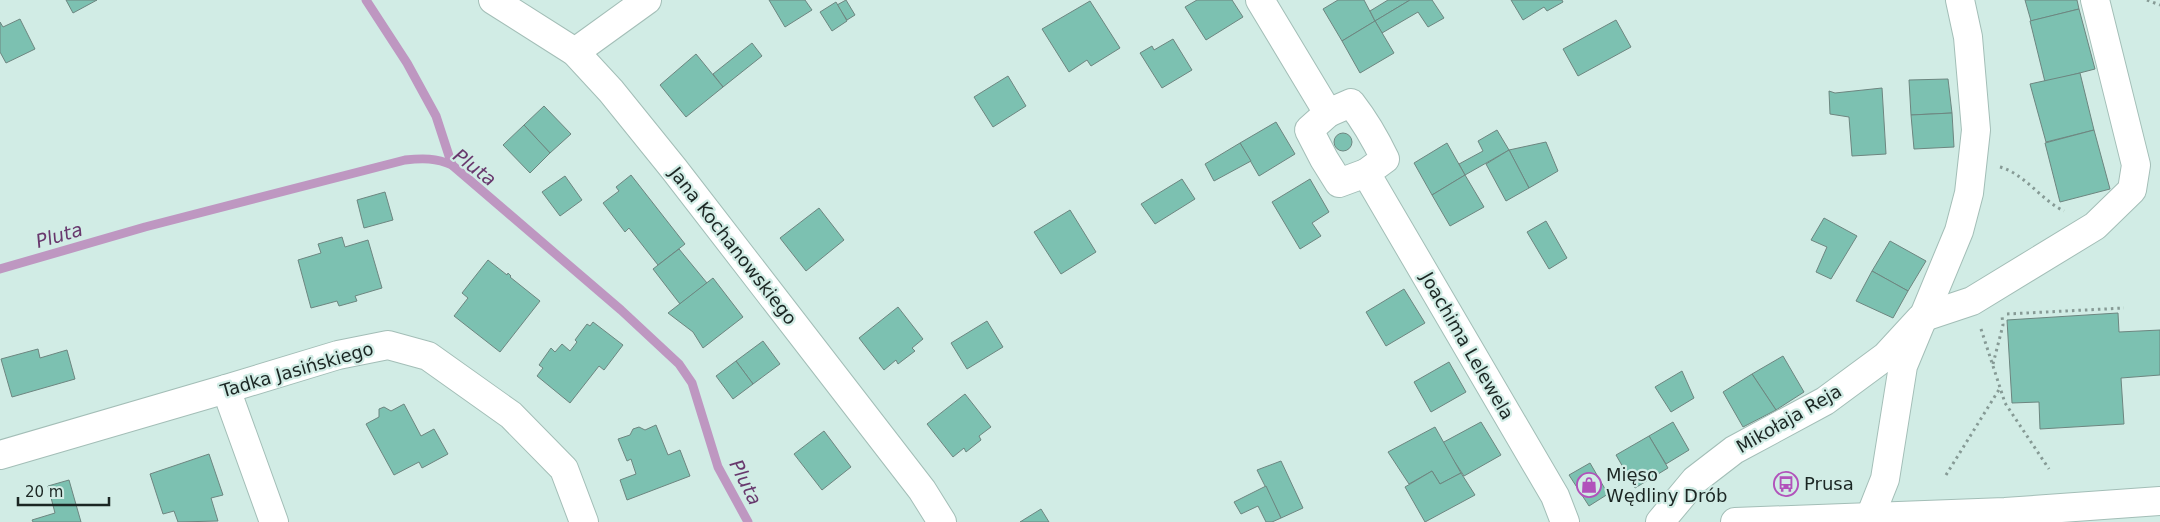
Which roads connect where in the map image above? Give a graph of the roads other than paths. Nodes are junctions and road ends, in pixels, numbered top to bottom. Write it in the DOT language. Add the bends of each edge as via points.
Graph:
graph roads {
  1 [pos="493,0"];
  2 [pos="647,0"];
  3 [pos="1260,0"];
  4 [pos="1960,0"];
  5 [pos="2095,0"];
  6 [pos="576,52"];
  7 [pos="1328,113"];
  8 [pos="1366,173"];
  9 [pos="1921,318"];
  10 [pos="226,389"];
  11 [pos="0,455"];
  12 [pos="2160,501"];
  13 [pos="1870,519"];
  14 [pos="274,522"];
  15 [pos="584,522"];
  16 [pos="942,522"];
  17 [pos="1565,522"];
  18 [pos="1660,522"];
  19 [pos="1735,522"];
  1 -- 6 [label="street, Jana Kochanowskiego"];
  2 -- 6 [label="street"];
  3 -- 7 [label="street"];
  4 -- 9 [label="street, Mikołaja Reja" via="1968,37 1976,130 1969,193 1959,231"];
  5 -- 9 [label="street" via="2136,165 2132,190 2095,226 1972,301"];
  6 -- 16 [label="street, Jana Kochanowskiego" via="612,91 680,177 922,490"];
  7 -- 8 [label="street" via="1350,103 1365,121 1384,159"];
  7 -- 8 [label="street" via="1309,130 1339,183"];
  8 -- 17 [label="street, Joachima Lelewela" via="1555,496"];
  9 -- 13 [label="street, Mikołaja Reja" via="1903,366 1885,479"];
  9 -- 18 [label="street, Mikołaja Reja" via="1886,356 1825,401 1734,450 1695,480"];
  10 -- 11 [label="street, Tadka Jasińskiego"];
  10 -- 14 [label="street"];
  10 -- 15 [label="street, Tadka Jasińskiego" via="338,354 388,345 428,356 511,415 564,469"];
  12 -- 13 [label="street"];
  13 -- 19 [label="street"];
}
